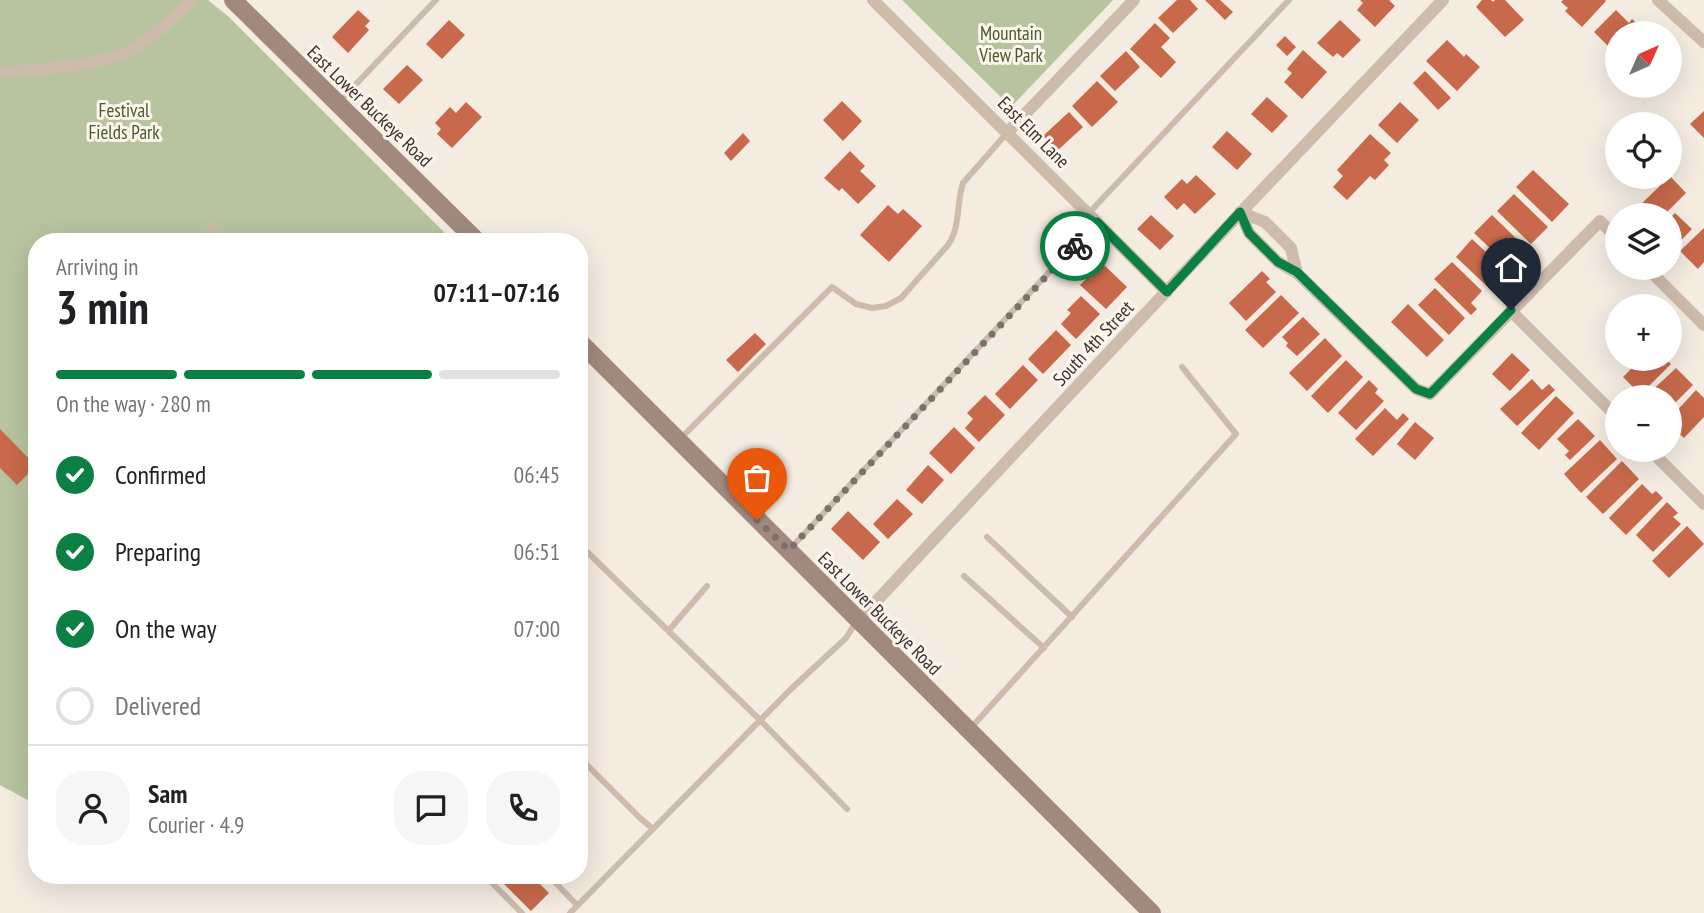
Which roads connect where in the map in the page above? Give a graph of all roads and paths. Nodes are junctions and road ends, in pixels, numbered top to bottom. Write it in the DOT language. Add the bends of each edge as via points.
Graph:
graph roads {
  1 [pos="192,0"];
  2 [pos="233,0"];
  3 [pos="436,0"];
  4 [pos="873,0"];
  5 [pos="1134,0"];
  6 [pos="1289,0"];
  7 [pos="1443,0"];
  8 [pos="1658,0"];
  9 [pos="1704,42"];
  10 [pos="0,73"];
  11 [pos="337,104"];
  12 [pos="1007,133"];
  13 [pos="1240,212"];
  14 [pos="1093,218"];
  15 [pos="215,225"];
  16 [pos="1605,226"];
  17 [pos="207,233"];
  18 [pos="469,233"];
  19 [pos="1297,272"];
  20 [pos="1659,280"];
  21 [pos="1167,292"];
  22 [pos="1511,310"];
  23 [pos="1704,324"];
  24 [pos="588,350"];
  25 [pos="1182,367"];
  26 [pos="1605,405"];
  27 [pos="679,440"];
  28 [pos="1662,462"];
  29 [pos="1704,504"];
  30 [pos="987,537"];
  31 [pos="789,550"];
  32 [pos="588,553"];
  33 [pos="964,576"];
  34 [pos="707,586"];
  35 [pos="1072,617"];
  36 [pos="858,621"];
  37 [pos="669,630"];
  38 [pos="1044,648"];
  39 [pos="760,720"];
  40 [pos="969,731"];
  41 [pos="588,766"];
  42 [pos="846,809"];
  43 [pos="653,829"];
  44 [pos="493,884"];
  45 [pos="557,884"];
  46 [pos="577,905"];
  47 [pos="522,913"];
  48 [pos="570,913"];
  49 [pos="1152,913"];
  1 -- 10 [label="street" via="128,51 88,63"];
  2 -- 11 [label="main road, East Lower Buckeye Road"];
  3 -- 11 [label="lane"];
  4 -- 12 [label="street, East Elm Lane"];
  5 -- 12 [label="street"];
  6 -- 14 [label="lane"];
  7 -- 13 [label="street, South 4th Street"];
  8 -- 9 [label="street"];
  11 -- 18 [label="main road, East Lower Buckeye Road"];
  12 -- 14 [label="street, East Elm Lane"];
  12 -- 27 [label="lane" via="963,183 954,236 901,298 872,308 856,304 832,287"];
  13 -- 19 [label="street" via="1249,233 1278,262"];
  13 -- 19 [label="street" via="1265,222 1291,248"];
  13 -- 21 [label="street, South 4th Street"];
  14 -- 21 [label="street, East Elm Lane"];
  14 -- 31 [label="lane"];
  15 -- 17 [label="lane"];
  16 -- 22 [label="street" via="1600,221"];
  19 -- 22 [label="street" via="1416,389 1430,394"];
  20 -- 23 [label="street"];
  21 -- 36 [label="street, South 4th Street"];
  22 -- 26 [label="street"];
  24 -- 27 [label="main road, East Lower Buckeye Road"];
  25 -- 35 [label="lane" via="1236,435"];
  27 -- 31 [label="main road, East Lower Buckeye Road"];
  28 -- 29 [label="street"];
  30 -- 35 [label="lane"];
  31 -- 36 [label="main road, East Lower Buckeye Road"];
  32 -- 37 [label="lane"];
  33 -- 38 [label="lane"];
  34 -- 37 [label="lane"];
  35 -- 38 [label="lane"];
  36 -- 39 [label="lane"];
  36 -- 40 [label="main road, East Lower Buckeye Road"];
  37 -- 39 [label="lane"];
  38 -- 40 [label="lane"];
  39 -- 42 [label="lane"];
  39 -- 43 [label="lane"];
  40 -- 49 [label="main road, East Lower Buckeye Road"];
  41 -- 43 [label="lane"];
  43 -- 46 [label="lane"];
  44 -- 47 [label="lane"];
  45 -- 46 [label="lane"];
  46 -- 48 [label="lane"];
}
